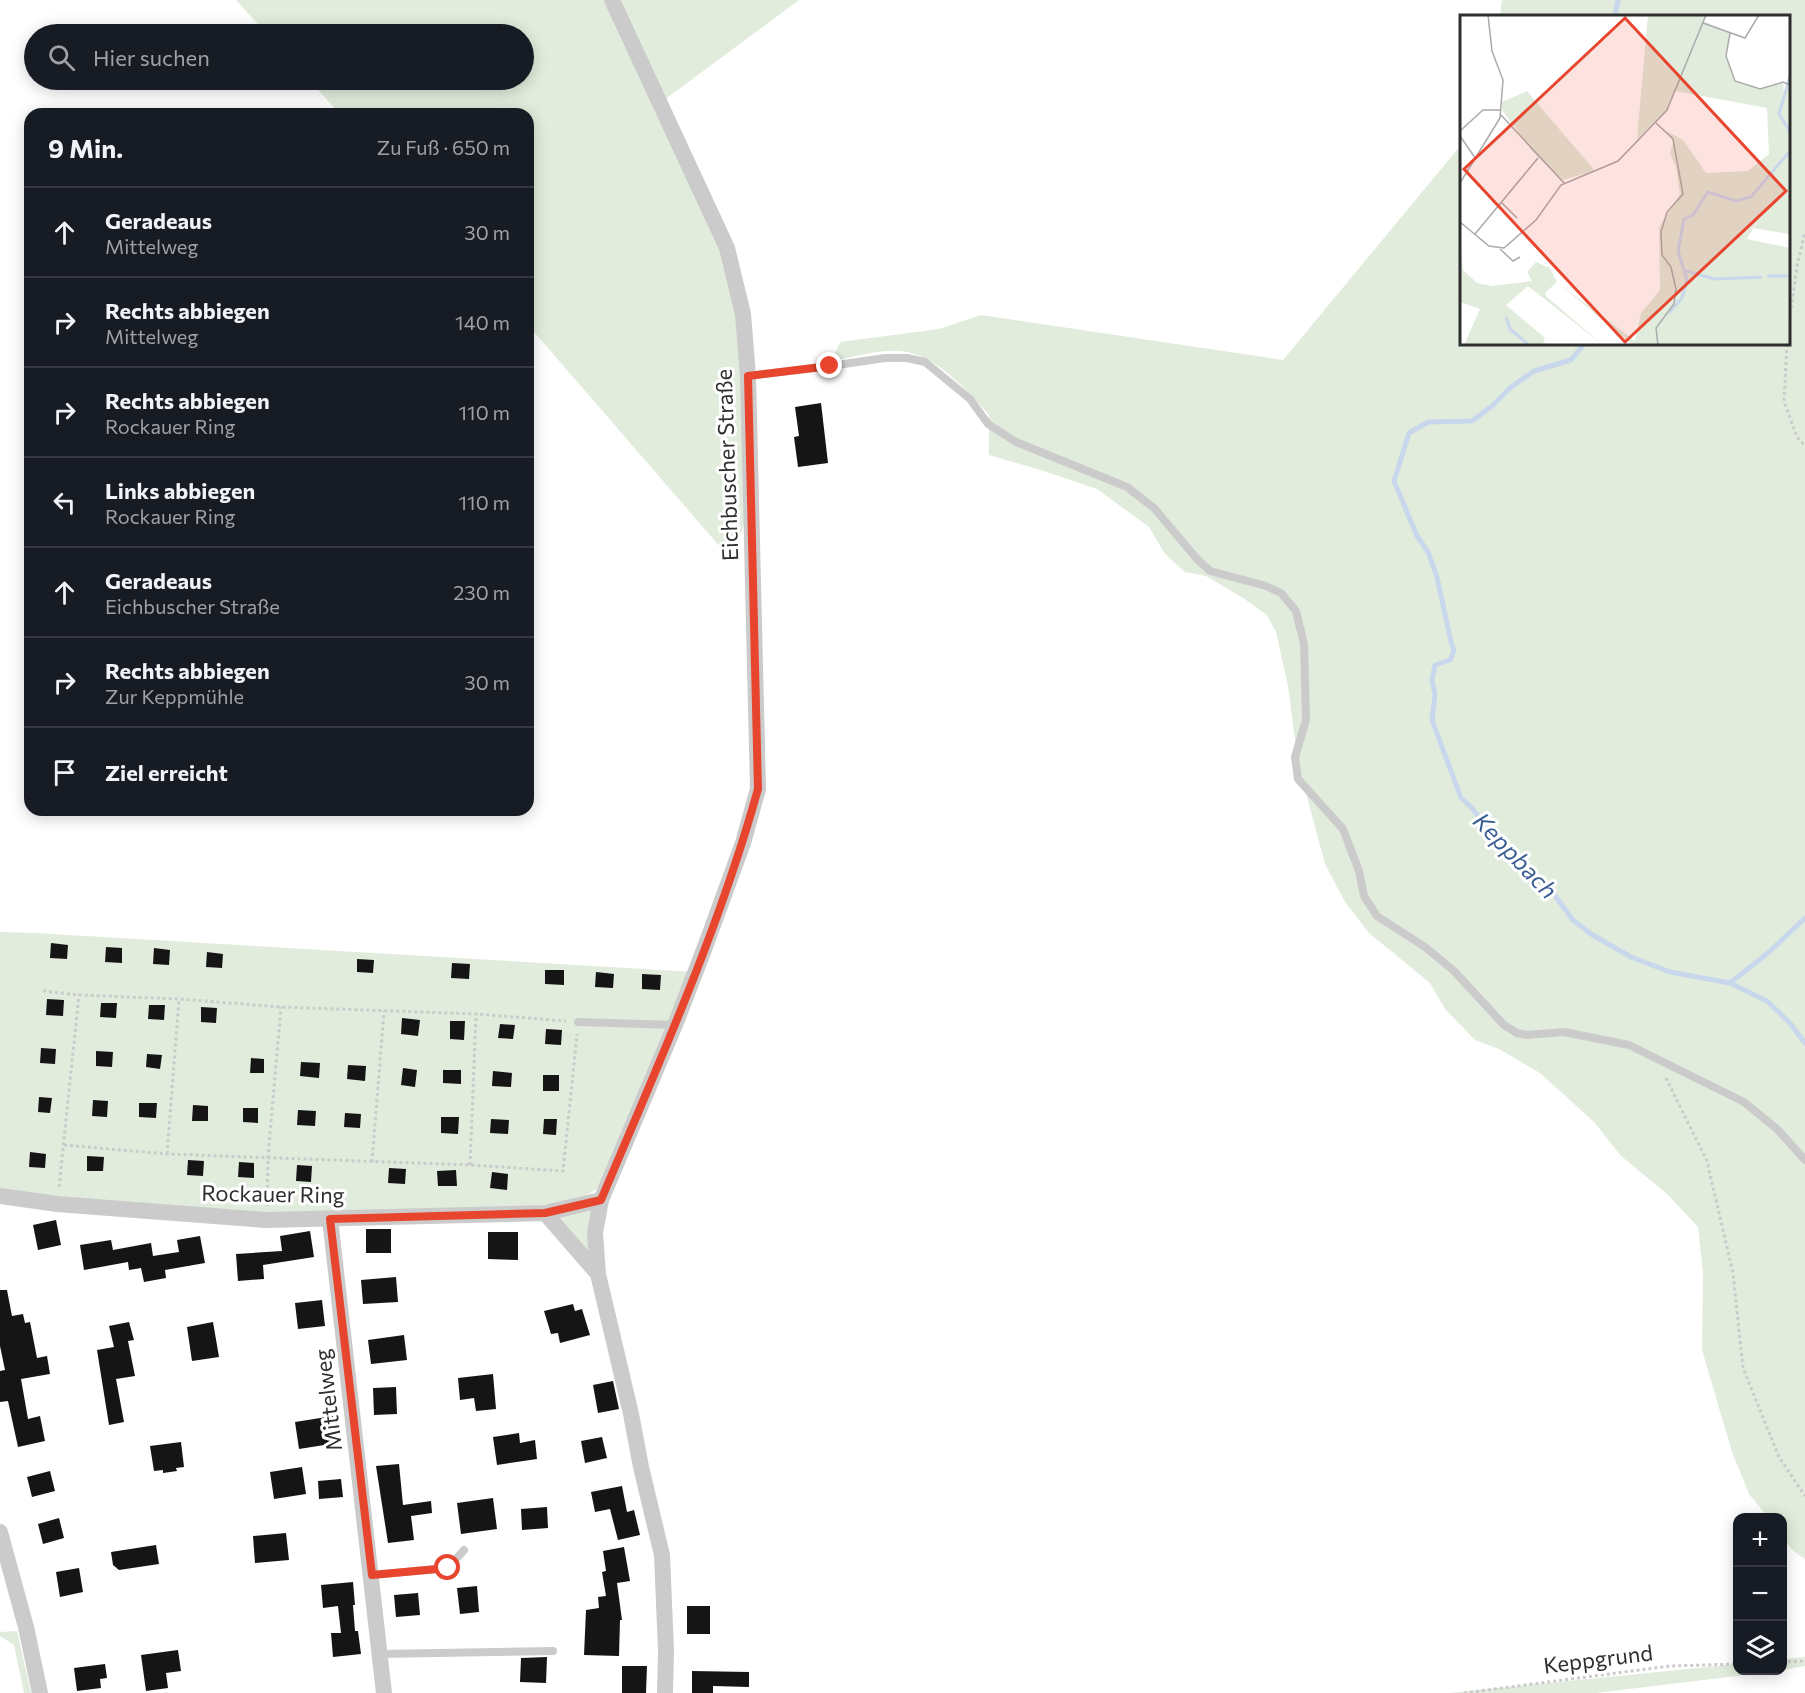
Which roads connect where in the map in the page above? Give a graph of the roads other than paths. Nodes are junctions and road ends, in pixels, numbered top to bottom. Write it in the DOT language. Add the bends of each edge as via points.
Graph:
graph roads {
  1 [pos="612,0"];
  2 [pos="748,376"];
  3 [pos="578,1022"];
  4 [pos="675,1025"];
  5 [pos="1805,1160"];
  6 [pos="0,1196"];
  7 [pos="601,1200"];
  8 [pos="545,1213"];
  9 [pos="330,1219"];
  10 [pos="598,1275"];
  11 [pos="0,1533"];
  12 [pos="464,1550"];
  13 [pos="4,1568"];
  14 [pos="372,1575"];
  15 [pos="553,1651"];
  16 [pos="379,1654"];
  17 [pos="40,1693"];
  18 [pos="384,1693"];
  19 [pos="665,1693"];
  1 -- 2 [label="street, Eichbuscher Straße" via="727,248 743,314"];
  2 -- 4 [label="street, Eichbuscher Straße" via="758,789 743,843"];
  2 -- 5 [label="lane" via="885,358 925,362 970,399 988,424 1016,442 1127,487 1154,508 1210,571 1281,593 1296,611 1304,644 1306,720 1295,757 1298,779 1343,829 1364,896 1377,916 1454,971 1504,1025 1518,1033 1564,1032 1629,1045 1744,1102 1777,1129"];
  3 -- 4 [label="lane"];
  4 -- 7 [label="street"];
  6 -- 9 [label="street, Rockauer Ring" via="266,1220"];
  7 -- 8 [label="street, Rockauer Ring"];
  7 -- 10 [label="street" via="595,1233"];
  8 -- 9 [label="street, Rockauer Ring"];
  8 -- 10 [label="street"];
  9 -- 14 [label="street, Mittelweg"];
  10 -- 19 [label="street" via="662,1556"];
  11 -- 13 [label="street"];
  12 -- 14 [label="lane" via="448,1568"];
  13 -- 17 [label="street" via="26,1627"];
  14 -- 16 [label="street, Mittelweg"];
  15 -- 16 [label="lane"];
  16 -- 18 [label="street, Mittelweg"];
}
